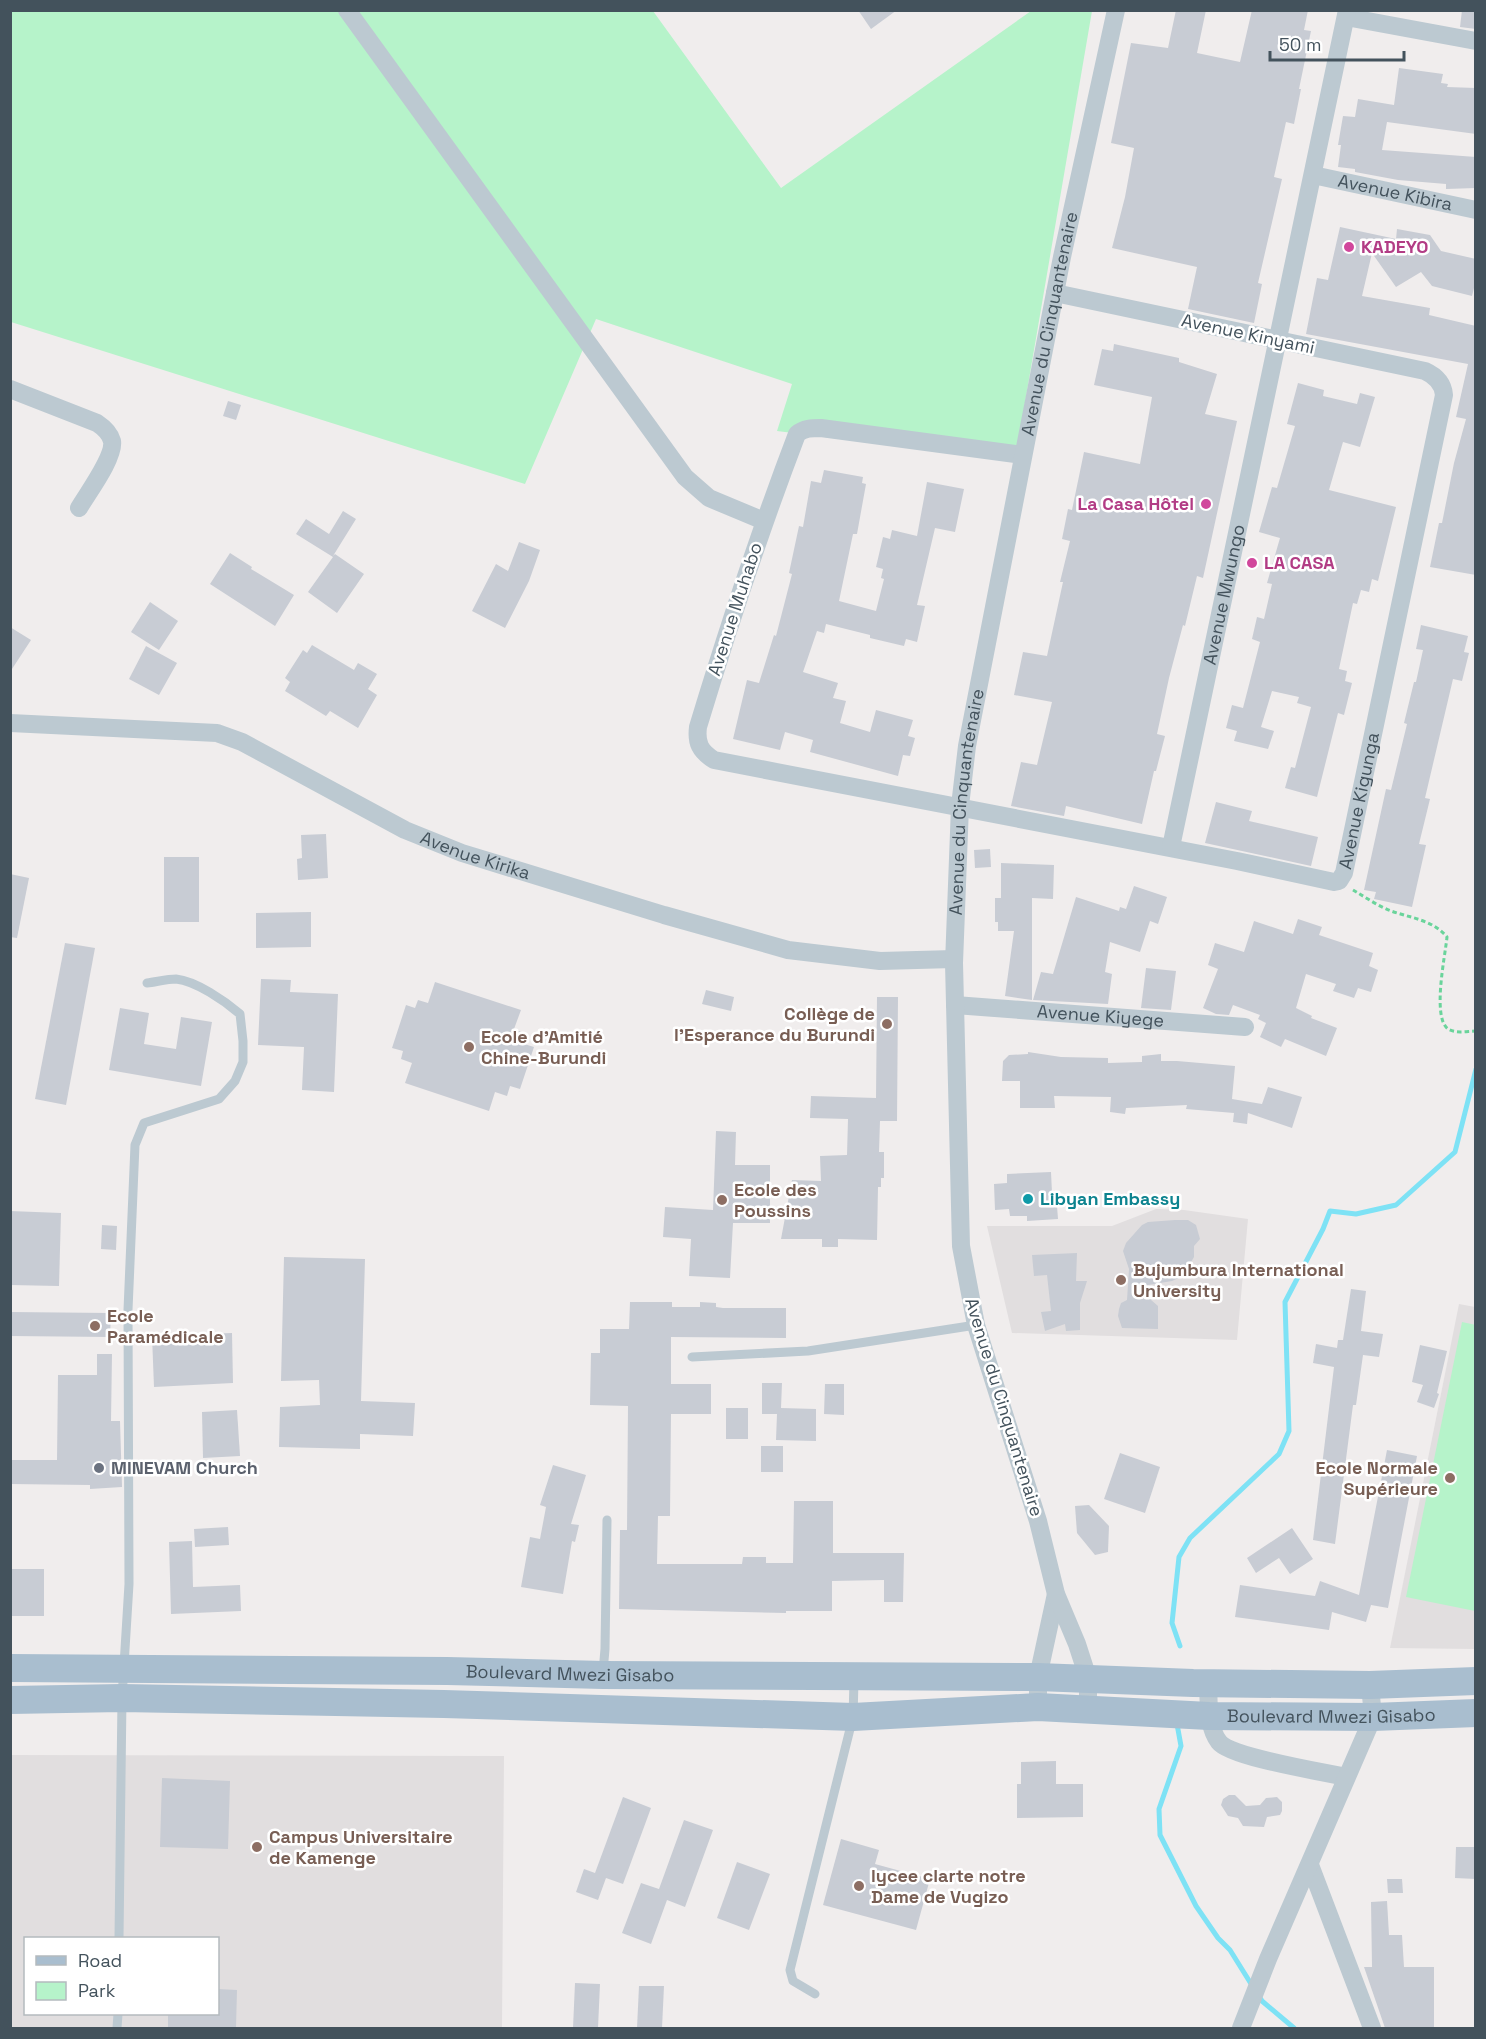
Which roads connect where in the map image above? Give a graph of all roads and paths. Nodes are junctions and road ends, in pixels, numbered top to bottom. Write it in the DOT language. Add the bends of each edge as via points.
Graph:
graph roads {
  1 [pos="346,10"];
  2 [pos="1116,10"];
  3 [pos="1347,14"];
  4 [pos="1476,41"];
  5 [pos="1313,175"];
  6 [pos="1476,210"];
  7 [pos="1055,293"];
  8 [pos="1277,341"];
  9 [pos="1438,380"];
  10 [pos="10,389"];
  11 [pos="1023,455"];
  12 [pos="79,508"];
  13 [pos="764,521"];
  14 [pos="10,723"];
  15 [pos="960,806"];
  16 [pos="1171,848"];
  17 [pos="1339,881"];
  18 [pos="954,959"];
  19 [pos="147,983"];
  20 [pos="955,1005"];
  21 [pos="1245,1027"];
  22 [pos="1476,1031"];
  23 [pos="976,1325"];
  24 [pos="692,1358"];
  25 [pos="607,1520"];
  26 [pos="1056,1594"];
  27 [pos="123,1667"];
  28 [pos="10,1668"];
  29 [pos="447,1671"];
  30 [pos="603,1675"];
  31 [pos="854,1677"];
  32 [pos="1038,1677"];
  33 [pos="1088,1678"];
  34 [pos="1476,1681"];
  35 [pos="1200,1683"];
  36 [pos="1370,1685"];
  37 [pos="122,1698"];
  38 [pos="10,1700"];
  39 [pos="444,1704"];
  40 [pos="1038,1707"];
  41 [pos="1088,1709"];
  42 [pos="1476,1713"];
  43 [pos="1198,1715"];
  44 [pos="853,1717"];
  45 [pos="1373,1717"];
  46 [pos="1346,1777"];
  47 [pos="1310,1865"];
  48 [pos="119,1937"];
  49 [pos="815,1994"];
  50 [pos="1241,2028"];
  51 [pos="1372,2028"];
  1 -- 13 [label="street" via="685,477 709,498"];
  2 -- 7 [label="street, Avenue du Cinquantenaire"];
  3 -- 4 [label="street"];
  3 -- 5 [label="street, Avenue Mwungo"];
  5 -- 6 [label="street, Avenue Kibira"];
  5 -- 8 [label="street, Avenue Mwungo"];
  7 -- 8 [label="street, Avenue Kinyami"];
  7 -- 11 [label="street, Avenue du Cinquantenaire"];
  8 -- 9 [label="street, Avenue Kinyami" via="1425,371"];
  8 -- 16 [label="street, Avenue Mwungo"];
  9 -- 17 [label="street, Avenue Kigunga" via="1444,395 1344,873"];
  10 -- 12 [label="street" via="97,423 108,433 112,440 110,455"];
  11 -- 13 [label="street, Avenue Muhabo" via="810,428 797,435"];
  11 -- 15 [label="street, Avenue du Cinquantenaire" via="967,746"];
  13 -- 15 [label="street, Avenue Muhabo" via="698,727 701,750 714,759"];
  14 -- 18 [label="street, Avenue Kirika" via="217,733 242,742 405,830 462,853 664,915 788,950 880,962"];
  15 -- 16 [label="street, Avenue Kigunga"];
  15 -- 18 [label="street, Avenue du Cinquantenaire"];
  16 -- 17 [label="street, Avenue Kigunga"];
  17 -- 22 [label="path" via="1390,910 1441,930 1447,937 1442,1021 1456,1032"];
  18 -- 20 [label="street, Avenue du Cinquantenaire"];
  19 -- 27 [label="lane" via="177,979 222,999 240,1014 243,1062 235,1081 219,1100 144,1123 135,1145 128,1310 129,1584"];
  20 -- 21 [label="street, Avenue Kiyege"];
  20 -- 23 [label="street, Avenue du Cinquantenaire" via="960,1241"];
  23 -- 24 [label="lane" via="808,1351"];
  23 -- 26 [label="street, Avenue du Cinquantenaire" via="1038,1521"];
  25 -- 30 [label="lane"];
  26 -- 32 [label="street"];
  26 -- 33 [label="street, Avenue du Cinquantenaire"];
  27 -- 28 [label="main road, Boulevard Mwezi Gisabo"];
  27 -- 29 [label="main road, Boulevard Mwezi Gisabo"];
  27 -- 37 [label="lane"];
  29 -- 30 [label="main road, Boulevard Mwezi Gisabo"];
  29 -- 39 [label="main road"];
  30 -- 31 [label="main road, Boulevard Mwezi Gisabo"];
  31 -- 32 [label="main road, Boulevard Mwezi Gisabo"];
  31 -- 44 [label="lane"];
  32 -- 33 [label="main road, Boulevard Mwezi Gisabo"];
  32 -- 40 [label="street"];
  33 -- 35 [label="main road, Boulevard Mwezi Gisabo"];
  33 -- 41 [label="street, Avenue du Cinquantenaire"];
  34 -- 36 [label="main road, Boulevard Mwezi Gisabo"];
  35 -- 36 [label="main road, Boulevard Mwezi Gisabo"];
  35 -- 43 [label="street"];
  36 -- 45 [label="street"];
  37 -- 38 [label="main road, Boulevard Mwezi Gisabo"];
  37 -- 39 [label="main road, Boulevard Mwezi Gisabo"];
  37 -- 48 [label="lane"];
  39 -- 44 [label="main road, Boulevard Mwezi Gisabo"];
  40 -- 41 [label="main road, Boulevard Mwezi Gisabo"];
  40 -- 44 [label="main road, Boulevard Mwezi Gisabo"];
  41 -- 43 [label="main road, Boulevard Mwezi Gisabo"];
  42 -- 45 [label="main road, Boulevard Mwezi Gisabo"];
  43 -- 45 [label="main road, Boulevard Mwezi Gisabo"];
  43 -- 46 [label="street" via="1230,1750"];
  44 -- 49 [label="lane" via="790,1970 793,1981"];
  45 -- 46 [label="street"];
  46 -- 47 [label="street"];
  47 -- 50 [label="street"];
  47 -- 51 [label="street"];
}
